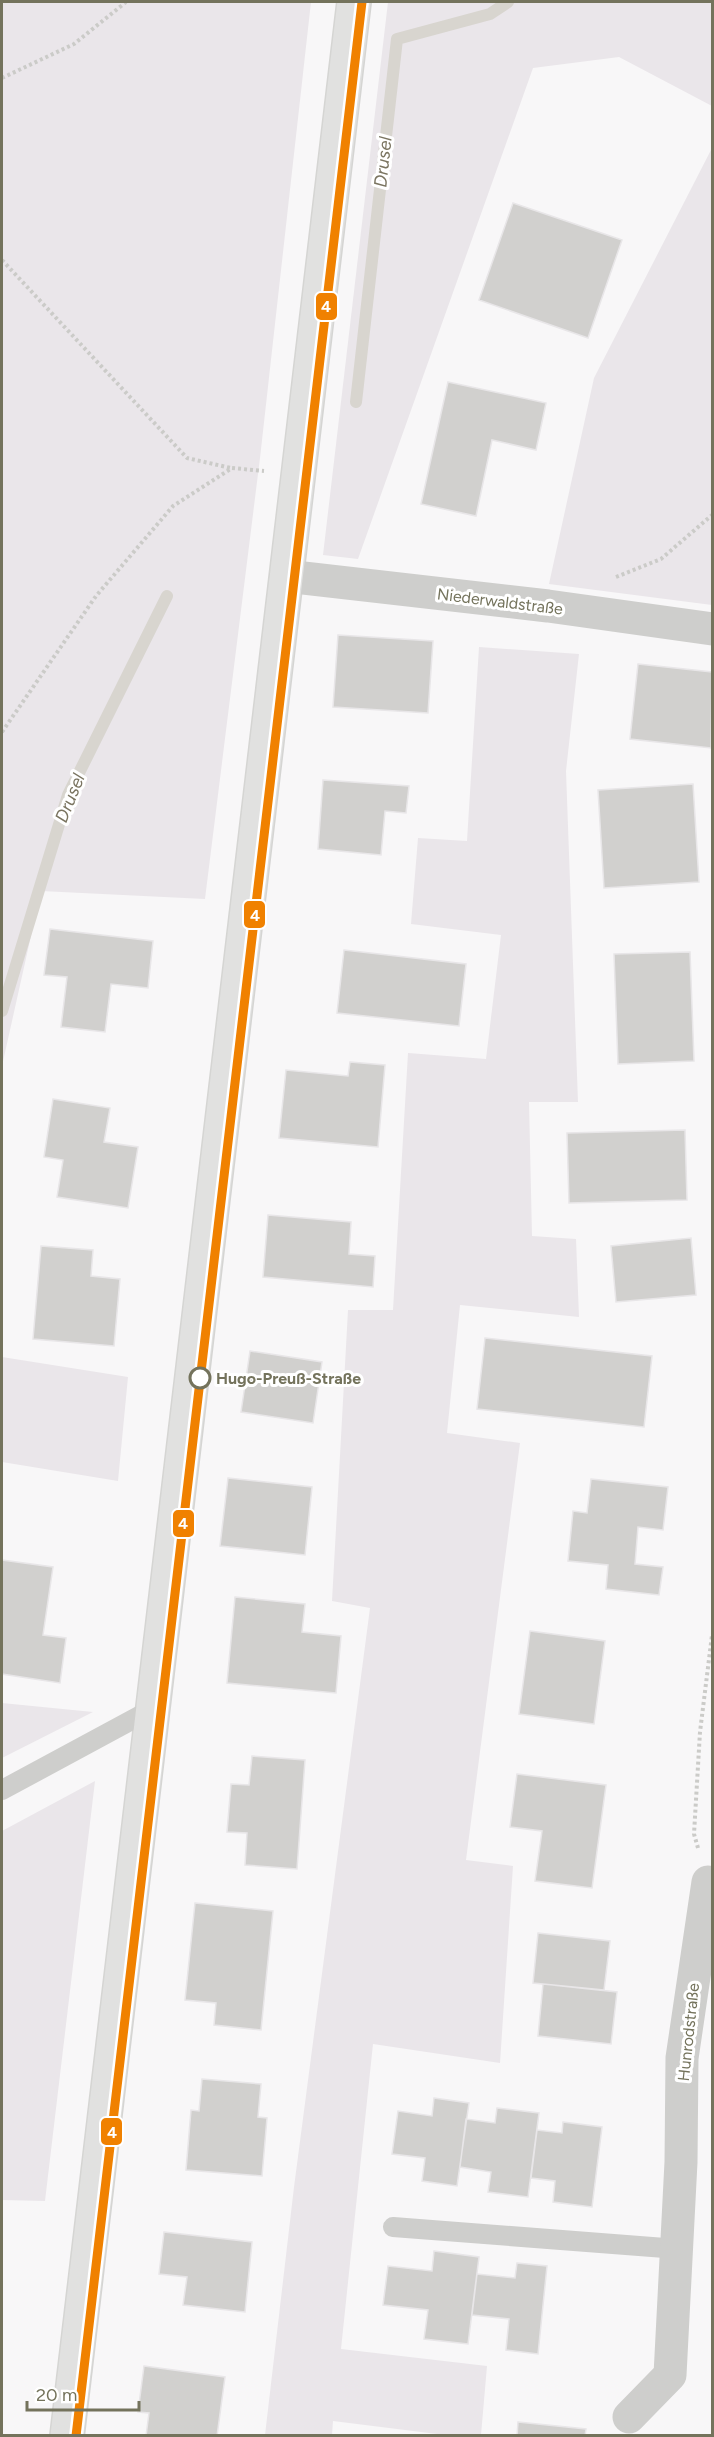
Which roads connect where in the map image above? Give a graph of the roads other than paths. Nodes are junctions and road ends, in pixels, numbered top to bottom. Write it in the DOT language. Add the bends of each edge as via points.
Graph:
graph roads {
  1 [pos="354,2"];
  2 [pos="286,576"];
  3 [pos="712,629"];
  4 [pos="154,1708"];
  5 [pos="2,1790"];
  6 [pos="708,1882"];
  7 [pos="704,1965"];
  8 [pos="393,2227"];
  9 [pos="678,2249"];
  10 [pos="628,2417"];
  11 [pos="67,2436"];
  1 -- 2 [label="street"];
  2 -- 3 [label="street, Niederwaldstraße"];
  2 -- 4 [label="street"];
  4 -- 5 [label="lane"];
  4 -- 11 [label="street"];
  6 -- 7 [label="street, Hunrodstraße"];
  7 -- 9 [label="street, Hunrodstraße" via="682,2058"];
  8 -- 9 [label="lane"];
  9 -- 10 [label="street, Hunrodstraße" via="670,2375"];
}
